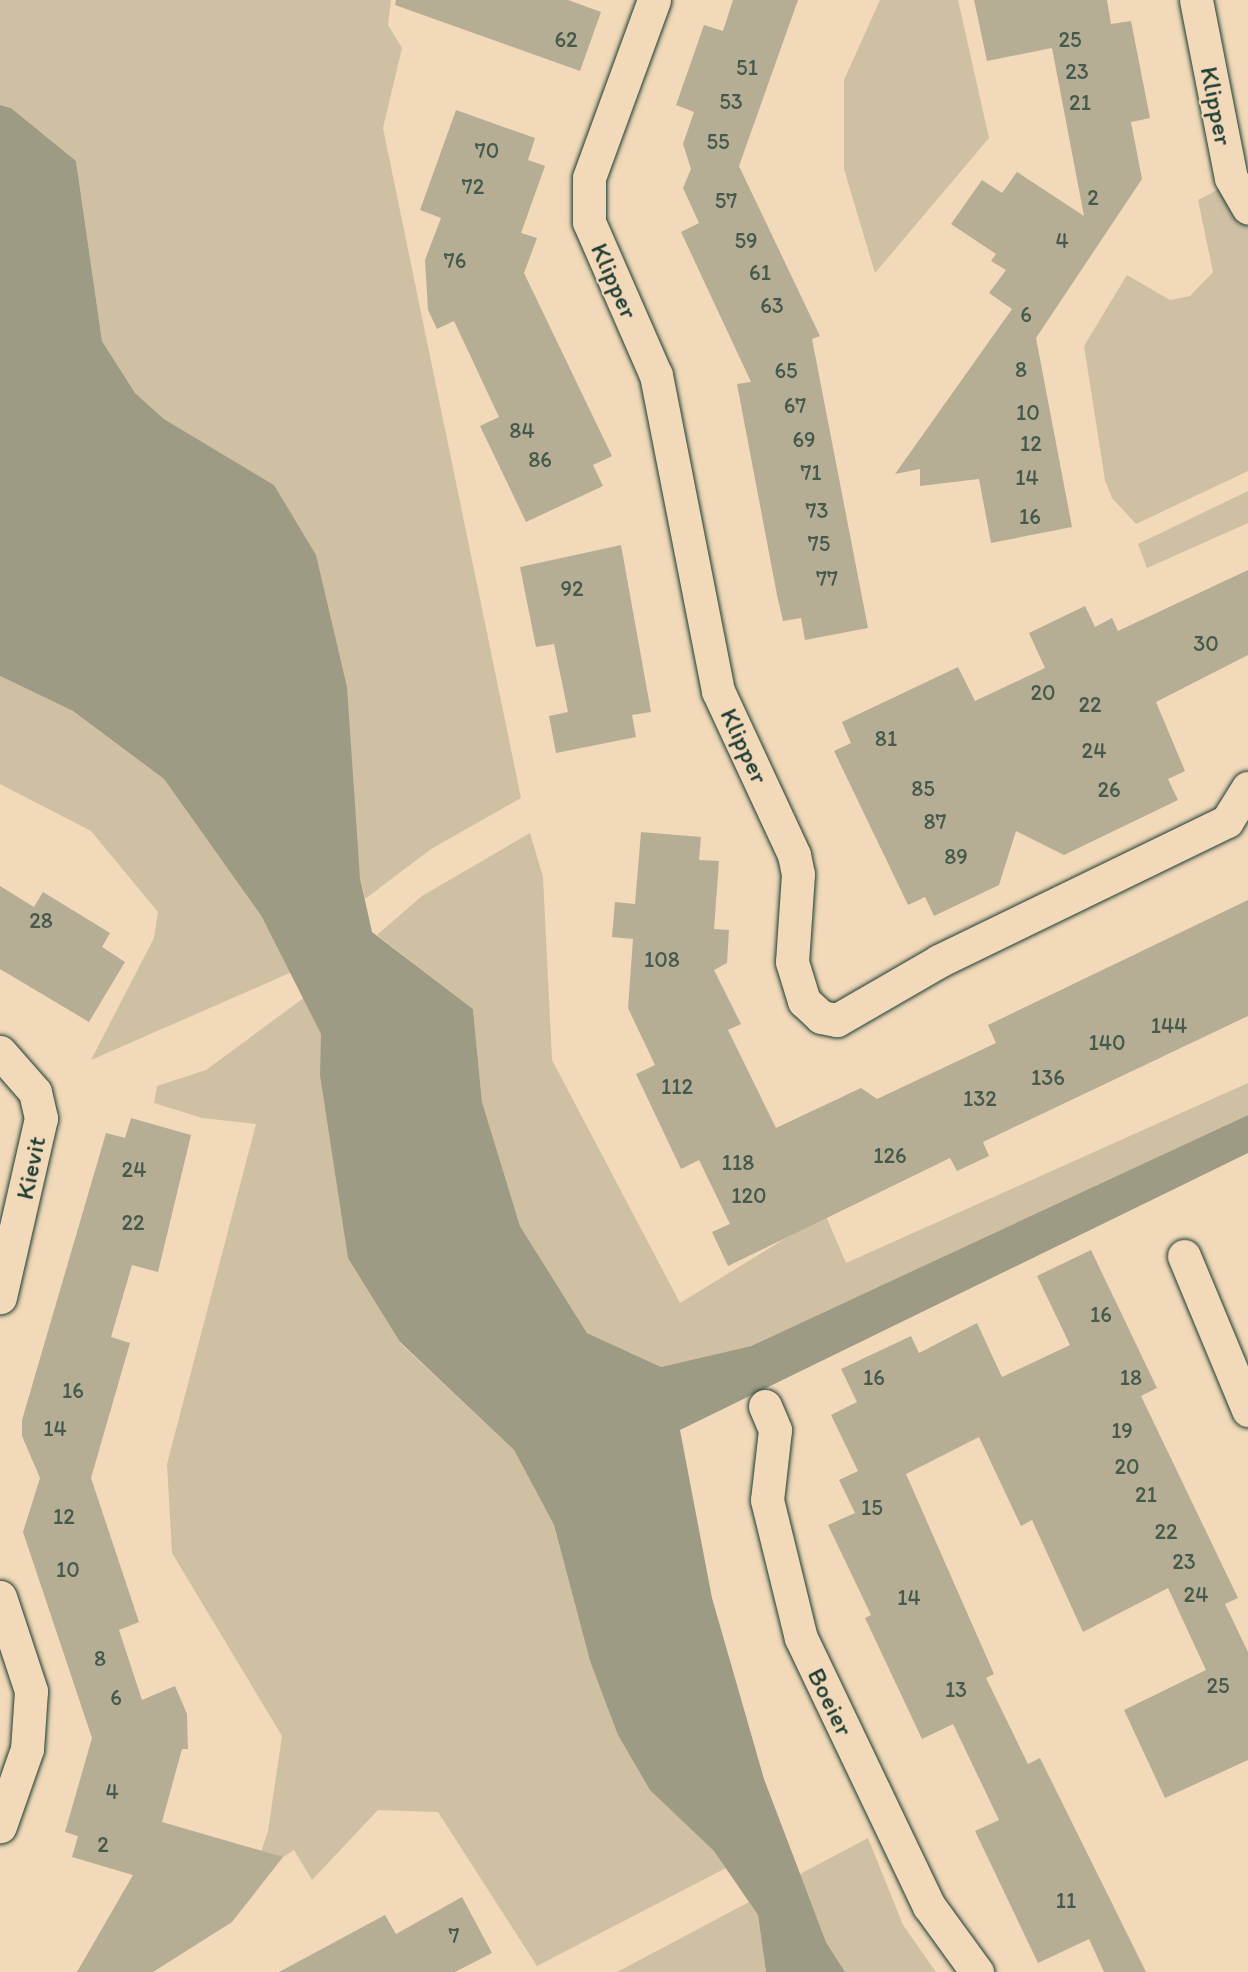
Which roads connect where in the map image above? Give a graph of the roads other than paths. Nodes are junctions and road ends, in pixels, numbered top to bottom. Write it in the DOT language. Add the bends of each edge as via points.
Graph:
graph roads {
  1 [pos="654,0"];
  2 [pos="1196,0"];
  3 [pos="1248,207"];
  4 [pos="1248,789"];
  5 [pos="0,1052"];
  6 [pos="1184,1256"];
  7 [pos="0,1297"];
  8 [pos="765,1406"];
  9 [pos="1248,1410"];
  10 [pos="0,1597"];
  11 [pos="0,1826"];
  12 [pos="977,1972"];
  1 -- 4 [label="street, Klipper" via="589,178 588,222 656,375 718,691 794,855 798,874 792,962 804,1001 821,1017 837,1020 939,961 1227,821"];
  2 -- 3 [label="street, Klipper" via="1231,178"];
  5 -- 7 [label="street, Kievit" via="35,1092 41,1118"];
  6 -- 9 [label="street"];
  8 -- 12 [label="street, Boeier" via="775,1430 767,1500 801,1638 929,1906"];
  10 -- 11 [label="street" via="31,1691 27,1749"];
}
